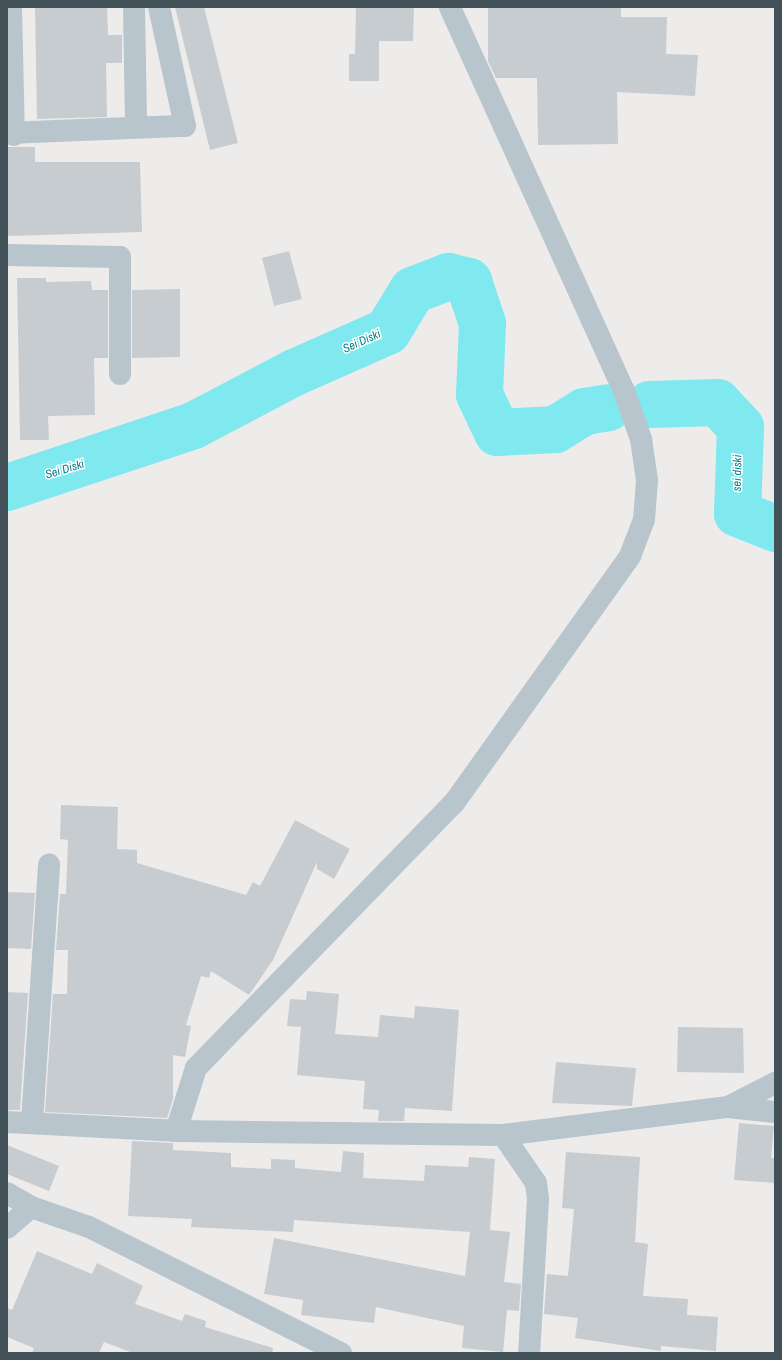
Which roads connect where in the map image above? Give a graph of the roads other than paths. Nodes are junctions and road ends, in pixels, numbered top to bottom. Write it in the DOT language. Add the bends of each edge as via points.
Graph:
graph roads {
  1 [pos="10,7"];
  2 [pos="134,7"];
  3 [pos="158,7"];
  4 [pos="450,7"];
  5 [pos="136,127"];
  6 [pos="11,134"];
  7 [pos="7,255"];
  8 [pos="120,374"];
  9 [pos="49,865"];
  10 [pos="775,1083"];
  11 [pos="728,1107"];
  12 [pos="775,1112"];
  13 [pos="7,1122"];
  14 [pos="32,1122"];
  15 [pos="176,1131"];
  16 [pos="503,1135"];
  17 [pos="7,1193"];
  18 [pos="31,1207"];
  19 [pos="7,1228"];
  20 [pos="341,1353"];
  21 [pos="529,1353"];
  1 -- 6 [label="street"];
  2 -- 5 [label="street"];
  3 -- 5 [label="street" via="184,126"];
  4 -- 15 [label="street" via="630,409 641,439 647,480 644,520 630,556 454,803 196,1068"];
  5 -- 6 [label="street"];
  7 -- 8 [label="street" via="120,257"];
  9 -- 14 [label="street"];
  10 -- 11 [label="street"];
  11 -- 12 [label="street"];
  11 -- 16 [label="street"];
  13 -- 14 [label="street"];
  14 -- 15 [label="street"];
  15 -- 16 [label="street"];
  16 -- 21 [label="street" via="536,1183 538,1200"];
  17 -- 18 [label="street"];
  18 -- 19 [label="street"];
  18 -- 20 [label="street" via="89,1227"];
}
